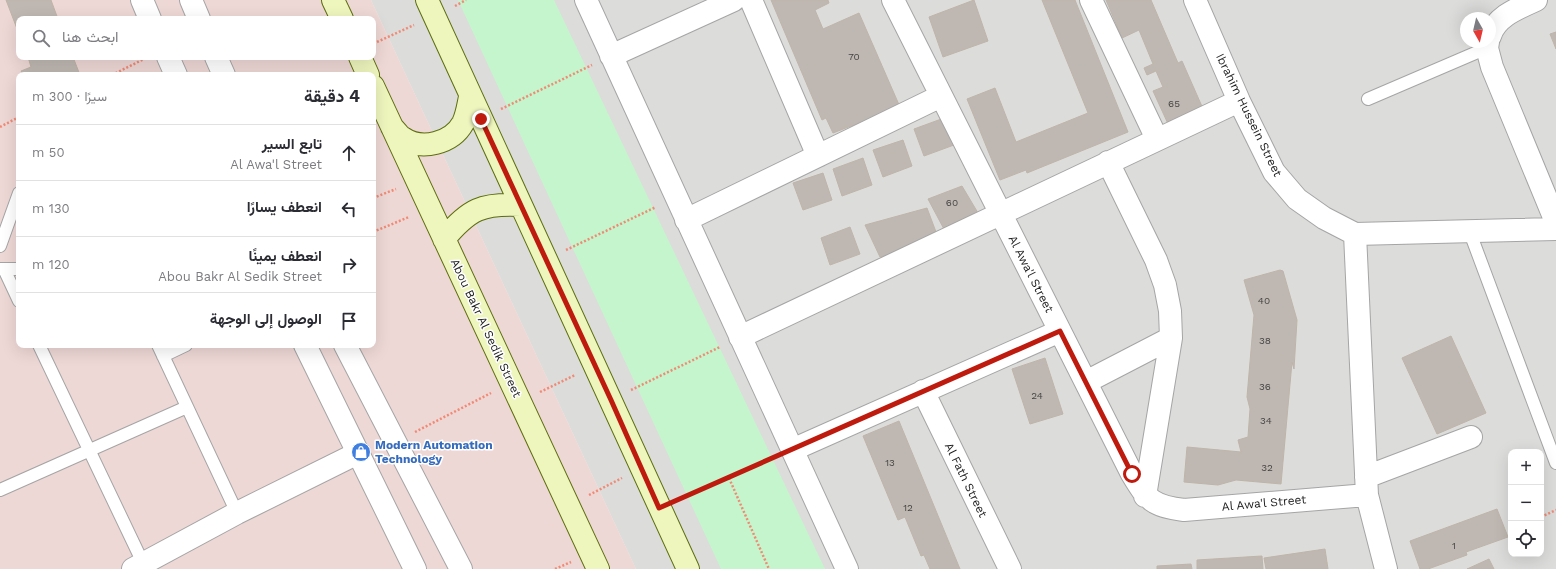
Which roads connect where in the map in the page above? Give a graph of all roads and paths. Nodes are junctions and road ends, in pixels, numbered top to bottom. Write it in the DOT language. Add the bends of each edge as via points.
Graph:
graph roads {
  1 [pos="142,0"];
  2 [pos="191,0"];
  3 [pos="333,0"];
  4 [pos="426,0"];
  5 [pos="586,0"];
  6 [pos="734,0"];
  7 [pos="751,0"];
  8 [pos="893,0"];
  9 [pos="1091,0"];
  10 [pos="1195,0"];
  11 [pos="1536,0"];
  12 [pos="149,16"];
  13 [pos="199,16"];
  14 [pos="341,16"];
  15 [pos="1496,24"];
  16 [pos="1475,48"];
  17 [pos="1489,48"];
  18 [pos="611,56"];
  19 [pos="142,60"];
  20 [pos="169,60"];
  21 [pos="217,60"];
  22 [pos="361,60"];
  23 [pos="118,72"];
  24 [pos="175,72"];
  25 [pos="223,72"];
  26 [pos="367,72"];
  27 [pos="376,92"];
  28 [pos="470,96"];
  29 [pos="942,96"];
  30 [pos="1368,99"];
  31 [pos="1240,101"];
  32 [pos="16,119"];
  33 [pos="481,119"];
  34 [pos="0,127"];
  35 [pos="392,127"];
  36 [pos="1158,139"];
  37 [pos="818,156"];
  38 [pos="1108,162"];
  39 [pos="676,197"];
  40 [pos="16,201"];
  41 [pos="521,205"];
  42 [pos="430,209"];
  43 [pos="1000,213"];
  44 [pos="686,220"];
  45 [pos="1556,222"];
  46 [pos="1556,229"];
  47 [pos="1469,230"];
  48 [pos="376,231"];
  49 [pos="1355,234"];
  50 [pos="444,239"];
  51 [pos="0,246"];
  52 [pos="546,260"];
  53 [pos="2,269"];
  54 [pos="16,269"];
  55 [pos="16,296"];
  56 [pos="1060,331"];
  57 [pos="740,337"];
  58 [pos="1171,338"];
  59 [pos="40,348"];
  60 [pos="170,348"];
  61 [pos="311,348"];
  62 [pos="347,348"];
  63 [pos="160,350"];
  64 [pos="596,366"];
  65 [pos="511,382"];
  66 [pos="1086,382"];
  67 [pos="923,392"];
  68 [pos="611,400"];
  69 [pos="520,402"];
  70 [pos="187,407"];
  71 [pos="1471,437"];
  72 [pos="395,442"];
  73 [pos="89,450"];
  74 [pos="792,450"];
  75 [pos="358,453"];
  76 [pos="1556,463"];
  77 [pos="642,469"];
  78 [pos="729,478"];
  79 [pos="1366,486"];
  80 [pos="0,490"];
  81 [pos="1145,496"];
  82 [pos="568,504"];
  83 [pos="659,508"];
  84 [pos="1556,510"];
  85 [pos="237,513"];
  86 [pos="1544,516"];
  87 [pos="138,566"];
  88 [pos="415,569"];
  89 [pos="461,569"];
  90 [pos="598,569"];
  91 [pos="688,569"];
  92 [pos="769,569"];
  93 [pos="847,569"];
  94 [pos="1010,569"];
  95 [pos="1386,569"];
  1 -- 12 [label="street"];
  2 -- 13 [label="street"];
  3 -- 14 [label="main road"];
  4 -- 28 [label="main road"];
  5 -- 18 [label="street"];
  6 -- 18 [label="street"];
  7 -- 37 [label="street"];
  8 -- 29 [label="street, Al Awa'l Street"];
  9 -- 36 [label="street"];
  10 -- 31 [label="street, Ibrahim Hussein Street"];
  11 -- 15 [label="street" via="1507,14"];
  16 -- 30 [label="lane"];
  17 -- 45 [label="street" via="1492,67"];
  18 -- 33 [label="path"];
  18 -- 39 [label="street"];
  19 -- 23 [label="path"];
  20 -- 24 [label="street"];
  21 -- 25 [label="street"];
  22 -- 26 [label="main road"];
  27 -- 35 [label="main road, Abou Bakr Al Sedik Street"];
  28 -- 33 [label="main road"];
  28 -- 35 [label="main road" via="462,124 452,136 441,142 422,145 412,143"];
  29 -- 37 [label="street"];
  29 -- 43 [label="street, Al Awa'l Street"];
  31 -- 36 [label="street"];
  31 -- 49 [label="street, Ibrahim Hussein Street" via="1274,172 1296,199"];
  32 -- 34 [label="path"];
  33 -- 41 [label="main road"];
  35 -- 42 [label="main road, Abou Bakr Al Sedik Street"];
  36 -- 38 [label="street"];
  37 -- 44 [label="street"];
  38 -- 43 [label="street"];
  38 -- 58 [label="street" via="1156,260 1165,285 1170,311"];
  39 -- 44 [label="street"];
  39 -- 52 [label="path"];
  40 -- 51 [label="lane"];
  41 -- 50 [label="main road" via="498,204 476,209 458,222"];
  41 -- 52 [label="main road"];
  42 -- 48 [label="path"];
  42 -- 50 [label="main road, Abou Bakr Al Sedik Street"];
  43 -- 56 [label="street, Al Awa'l Street"];
  43 -- 57 [label="street"];
  44 -- 57 [label="street"];
  46 -- 47 [label="street"];
  47 -- 49 [label="street"];
  47 -- 76 [label="lane"];
  49 -- 79 [label="street"];
  50 -- 65 [label="main road, Abou Bakr Al Sedik Street"];
  52 -- 64 [label="main road"];
  53 -- 54 [label="lane"];
  53 -- 55 [label="lane"];
  56 -- 66 [label="street, Al Awa'l Street"];
  56 -- 67 [label="street"];
  57 -- 68 [label="path"];
  57 -- 74 [label="street"];
  58 -- 66 [label="street"];
  58 -- 81 [label="street"];
  59 -- 73 [label="lane"];
  60 -- 63 [label="lane"];
  61 -- 75 [label="street"];
  62 -- 72 [label="street"];
  63 -- 70 [label="lane"];
  64 -- 68 [label="main road"];
  64 -- 69 [label="path"];
  65 -- 69 [label="main road, Abou Bakr Al Sedik Street"];
  65 -- 72 [label="path"];
  66 -- 81 [label="street, Al Awa'l Street"];
  67 -- 74 [label="street"];
  67 -- 94 [label="street, Al Fath Street"];
  68 -- 77 [label="main road"];
  69 -- 82 [label="main road, Abou Bakr Al Sedik Street"];
  70 -- 73 [label="lane"];
  70 -- 85 [label="lane"];
  71 -- 79 [label="street, Al Awa'l Street"];
  72 -- 89 [label="street"];
  73 -- 80 [label="lane"];
  73 -- 87 [label="lane"];
  74 -- 78 [label="path"];
  74 -- 93 [label="street"];
  75 -- 85 [label="street"];
  75 -- 88 [label="street"];
  77 -- 82 [label="path"];
  77 -- 83 [label="main road"];
  78 -- 83 [label="path"];
  78 -- 92 [label="path"];
  79 -- 81 [label="street, Al Awa'l Street" via="1184,510 1163,507"];
  79 -- 95 [label="street"];
  82 -- 90 [label="main road, Abou Bakr Al Sedik Street"];
  83 -- 91 [label="main road"];
  84 -- 86 [label="path"];
  85 -- 87 [label="street"];
}
